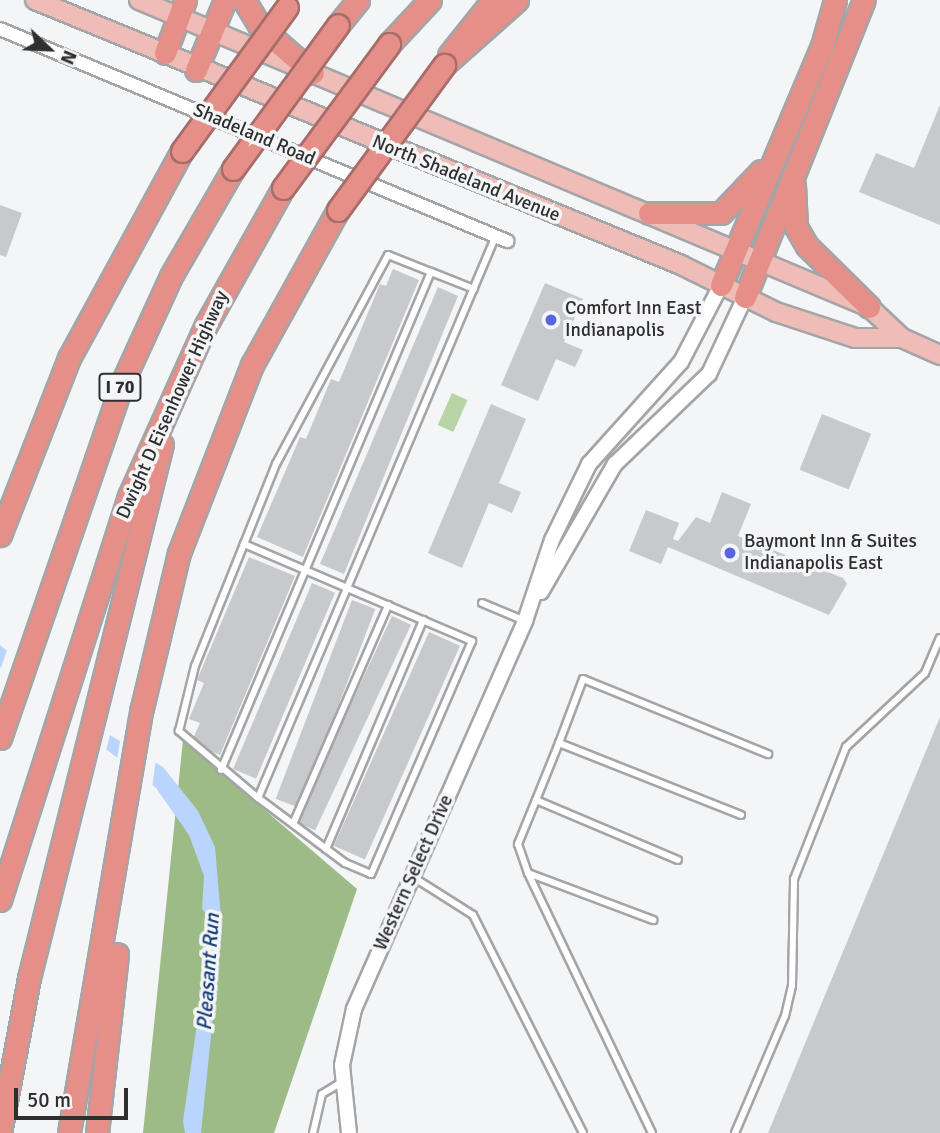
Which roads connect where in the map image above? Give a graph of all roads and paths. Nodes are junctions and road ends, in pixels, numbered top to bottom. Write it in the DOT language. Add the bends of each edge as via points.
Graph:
graph roads {
  1 [pos="35,0"];
  2 [pos="139,0"];
  3 [pos="225,0"];
  4 [pos="244,0"];
  5 [pos="358,0"];
  6 [pos="430,0"];
  7 [pos="493,0"];
  8 [pos="517,0"];
  9 [pos="835,0"];
  10 [pos="864,0"];
  11 [pos="290,4"];
  12 [pos="182,9"];
  13 [pos="0,29"];
  14 [pos="211,32"];
  15 [pos="165,53"];
  16 [pos="444,65"];
  17 [pos="195,70"];
  18 [pos="313,73"];
  19 [pos="781,144"];
  20 [pos="796,164"];
  21 [pos="649,213"];
  22 [pos="502,239"];
  23 [pos="736,250"];
  24 [pos="758,260"];
  25 [pos="431,272"];
  26 [pos="721,285"];
  27 [pos="474,289"];
  28 [pos="745,297"];
  29 [pos="869,307"];
  30 [pos="902,338"];
  31 [pos="940,355"];
  32 [pos="172,399"];
  33 [pos="0,535"];
  34 [pos="244,544"];
  35 [pos="306,570"];
  36 [pos="347,588"];
  37 [pos="482,603"];
  38 [pos="388,605"];
  39 [pos="423,620"];
  40 [pos="525,621"];
  41 [pos="939,644"];
  42 [pos="3,729"];
  43 [pos="559,743"];
  44 [pos="768,754"];
  45 [pos="222,769"];
  46 [pos="258,798"];
  47 [pos="536,800"];
  48 [pos="741,815"];
  49 [pos="293,824"];
  50 [pos="122,840"];
  51 [pos="326,849"];
  52 [pos="678,859"];
  53 [pos="528,873"];
  54 [pos="412,877"];
  55 [pos="0,900"];
  56 [pos="653,920"];
  57 [pos="342,1082"];
  58 [pos="0,1133"];
  59 [pos="69,1133"];
  60 [pos="97,1133"];
  61 [pos="313,1133"];
  62 [pos="349,1133"];
  63 [pos="583,1133"];
  64 [pos="652,1133"];
  65 [pos="735,1133"];
  1 -- 15 [label="main road, North Shadeland Avenue"];
  2 -- 12 [label="main road, North Shadeland Avenue"];
  3 -- 14 [label="highway"];
  4 -- 18 [label="highway" via="260,27"];
  5 -- 42 [label="highway, I 70, bridge" via="233,169 133,355"];
  6 -- 32 [label="highway, Dwight D Eisenhower Highway / I 70, bridge" via="389,44 283,188 234,270"];
  7 -- 16 [label="highway" via="458,37"];
  8 -- 16 [label="highway"];
  9 -- 19 [label="highway"];
  10 -- 20 [label="highway"];
  11 -- 33 [label="highway, bridge" via="183,151 69,358"];
  12 -- 14 [label="main road, North Shadeland Avenue"];
  12 -- 15 [label="highway"];
  13 -- 22 [label="street, Shadeland Road"];
  14 -- 17 [label="highway"];
  14 -- 18 [label="main road, North Shadeland Avenue"];
  15 -- 17 [label="main road, North Shadeland Avenue"];
  16 -- 50 [label="highway, bridge" via="338,210 268,331 207,472 172,576 142,708"];
  17 -- 26 [label="main road, North Shadeland Avenue"];
  18 -- 21 [label="main road, North Shadeland Avenue"];
  19 -- 21 [label="highway" via="742,196 721,212"];
  19 -- 23 [label="highway"];
  20 -- 24 [label="highway"];
  20 -- 29 [label="highway" via="796,227"];
  21 -- 23 [label="main road, North Shadeland Avenue"];
  22 -- 27 [label="lane"];
  23 -- 24 [label="main road, North Shadeland Avenue"];
  23 -- 26 [label="highway"];
  24 -- 28 [label="highway"];
  24 -- 29 [label="main road, North Shadeland Avenue"];
  25 -- 27 [label="lane"];
  25 -- 34 [label="lane" via="388,255 276,464"];
  25 -- 35 [label="lane"];
  26 -- 28 [label="main road, North Shadeland Avenue"];
  26 -- 40 [label="street, Western Select Drive" via="681,362 589,464 552,540"];
  27 -- 36 [label="lane"];
  28 -- 30 [label="main road, North Shadeland Avenue" via="855,338"];
  28 -- 40 [label="street, Western Select Drive" via="709,374 615,464"];
  29 -- 30 [label="main road, North Shadeland Avenue"];
  30 -- 31 [label="main road, North Shadeland Avenue"];
  32 -- 55 [label="highway, Dwight D Eisenhower Highway / I 70" via="129,496"];
  32 -- 58 [label="highway" via="22,1008"];
  34 -- 35 [label="lane"];
  34 -- 45 [label="lane" via="195,666 180,731"];
  35 -- 36 [label="lane"];
  35 -- 45 [label="lane"];
  36 -- 38 [label="lane"];
  36 -- 46 [label="lane"];
  37 -- 40 [label="lane"];
  38 -- 39 [label="lane"];
  38 -- 49 [label="lane"];
  39 -- 51 [label="lane"];
  39 -- 51 [label="lane" via="472,641 371,874"];
  40 -- 54 [label="street, Western Select Drive"];
  41 -- 65 [label="lane" via="925,673 846,747 794,879 792,986 785,1016"];
  43 -- 44 [label="lane" via="583,679"];
  43 -- 47 [label="lane"];
  43 -- 48 [label="lane"];
  45 -- 46 [label="lane"];
  46 -- 49 [label="lane"];
  47 -- 52 [label="lane"];
  47 -- 53 [label="lane" via="518,844"];
  49 -- 51 [label="lane"];
  50 -- 59 [label="highway"];
  50 -- 60 [label="highway"];
  53 -- 56 [label="lane"];
  53 -- 64 [label="lane"];
  54 -- 57 [label="street, Western Select Drive" via="354,1009"];
  54 -- 63 [label="lane" via="472,915"];
  57 -- 61 [label="lane" via="321,1094"];
  57 -- 62 [label="street, Western Select Drive"];
}
